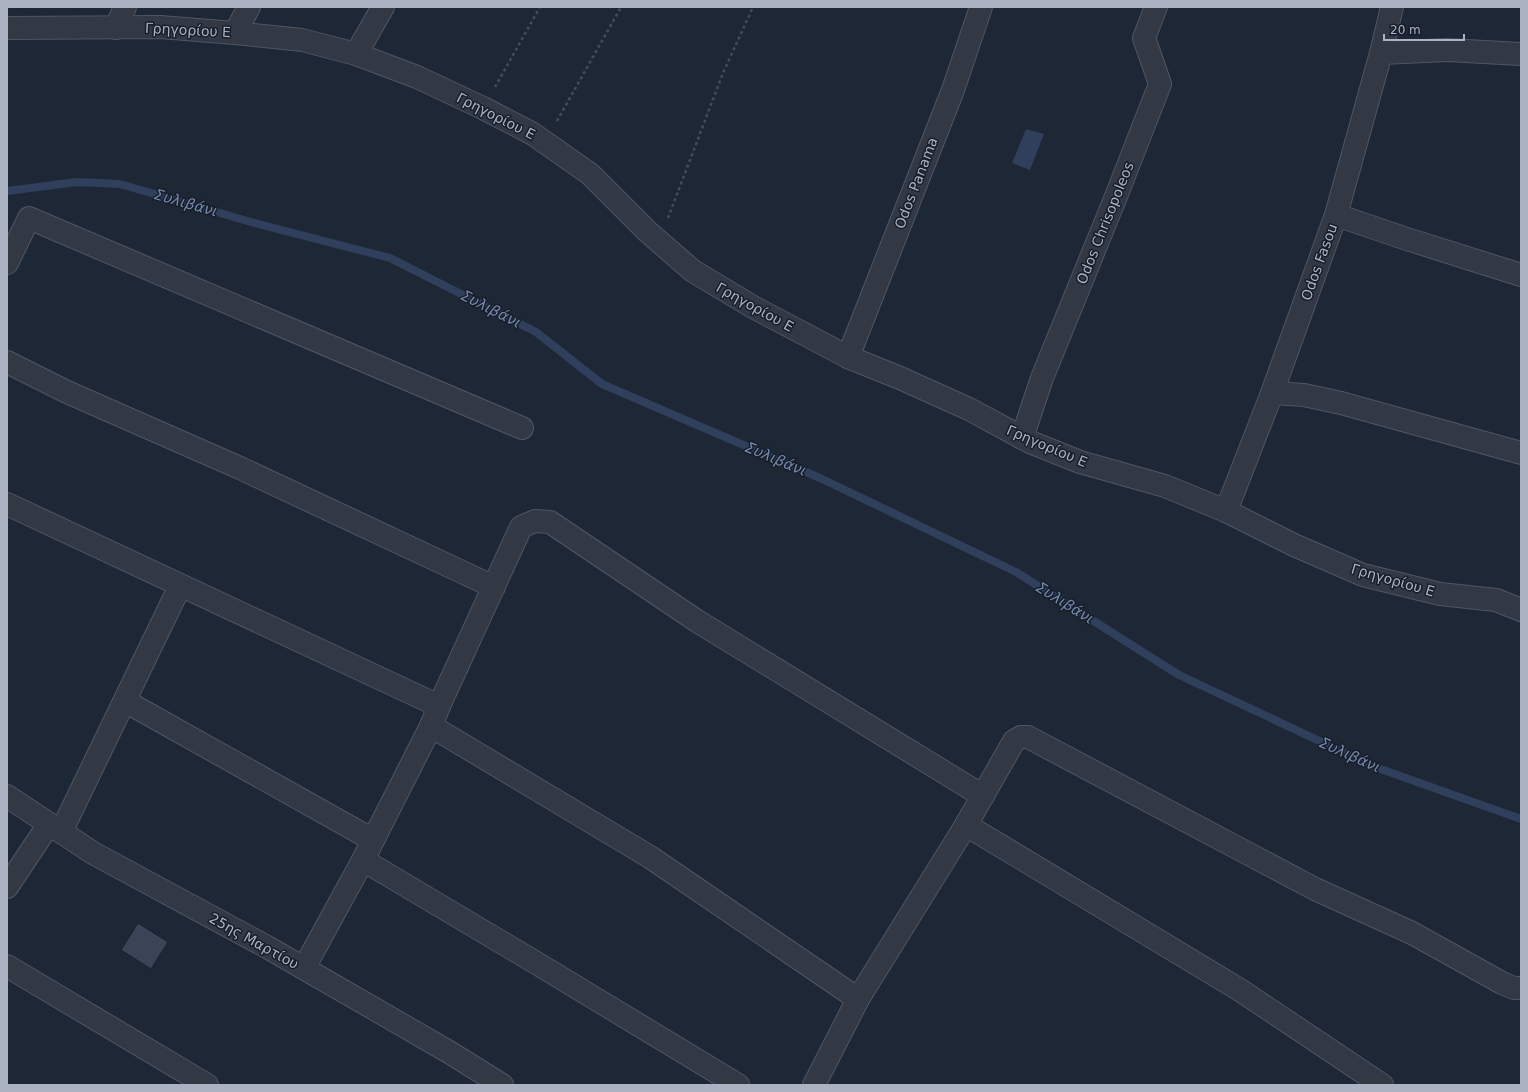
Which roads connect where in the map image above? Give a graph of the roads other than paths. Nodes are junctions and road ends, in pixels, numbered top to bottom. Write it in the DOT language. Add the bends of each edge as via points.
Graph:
graph roads {
  1 [pos="125,7"];
  2 [pos="249,7"];
  3 [pos="383,7"];
  4 [pos="981,7"];
  5 [pos="1156,7"];
  6 [pos="1392,7"];
  7 [pos="7,28"];
  8 [pos="116,28"];
  9 [pos="235,33"];
  10 [pos="1381,53"];
  11 [pos="356,54"];
  12 [pos="1521,54"];
  13 [pos="1336,215"];
  14 [pos="7,263"];
  15 [pos="1521,275"];
  16 [pos="848,357"];
  17 [pos="7,362"];
  18 [pos="1272,393"];
  19 [pos="522,428"];
  20 [pos="1022,438"];
  21 [pos="1521,453"];
  22 [pos="7,504"];
  23 [pos="1226,511"];
  24 [pos="180,586"];
  25 [pos="494,587"];
  26 [pos="1521,610"];
  27 [pos="125,701"];
  28 [pos="435,716"];
  29 [pos="7,796"];
  30 [pos="983,796"];
  31 [pos="966,825"];
  32 [pos="55,828"];
  33 [pos="373,840"];
  34 [pos="363,860"];
  35 [pos="7,887"];
  36 [pos="7,966"];
  37 [pos="304,968"];
  38 [pos="1521,988"];
  39 [pos="858,999"];
  40 [pos="207,1085"];
  41 [pos="502,1085"];
  42 [pos="738,1085"];
  43 [pos="814,1085"];
  44 [pos="1382,1085"];
  1 -- 8 [label="street"];
  2 -- 9 [label="street"];
  3 -- 11 [label="street"];
  4 -- 16 [label="street, Odos Panama" via="953,90"];
  5 -- 20 [label="street, Odos Chrisopoleos" via="1144,38 1160,84 1042,378"];
  6 -- 10 [label="street, Odos Fasou"];
  7 -- 8 [label="street, Γρηγορίου Ε"];
  8 -- 9 [label="street, Γρηγορίου Ε" via="160,27"];
  9 -- 11 [label="street, Γρηγορίου Ε" via="302,40"];
  10 -- 12 [label="street" via="1447,50"];
  10 -- 13 [label="street, Odos Fasou"];
  11 -- 16 [label="street, Γρηγορίου Ε" via="417,77 533,134 590,174 693,271 746,303"];
  13 -- 15 [label="street"];
  13 -- 18 [label="street, Odos Fasou"];
  14 -- 19 [label="street" via="29,218"];
  16 -- 20 [label="street, Γρηγορίου Ε" via="962,406"];
  17 -- 25 [label="street" via="67,392 240,468"];
  18 -- 21 [label="street" via="1304,395"];
  18 -- 23 [label="street, Odos Fasou"];
  20 -- 23 [label="street, Γρηγορίου Ε" via="1080,462 1165,486"];
  22 -- 24 [label="street"];
  23 -- 26 [label="street, Γρηγορίου Ε" via="1294,545 1363,575 1440,594 1496,600"];
  24 -- 27 [label="street"];
  24 -- 28 [label="street"];
  25 -- 28 [label="street"];
  25 -- 30 [label="street" via="521,528 535,521 550,522 697,621"];
  27 -- 32 [label="street"];
  27 -- 33 [label="street"];
  28 -- 33 [label="street"];
  28 -- 39 [label="street" via="650,857"];
  29 -- 32 [label="street, 25ης Μαρτίου"];
  30 -- 31 [label="street"];
  30 -- 38 [label="street" via="1014,741 1028,737 1315,889 1412,933 1514,988"];
  31 -- 39 [label="street"];
  31 -- 44 [label="street" via="1240,990"];
  32 -- 35 [label="street"];
  32 -- 37 [label="street, 25ης Μαρτίου" via="92,853"];
  33 -- 34 [label="street"];
  34 -- 37 [label="street"];
  34 -- 42 [label="street"];
  36 -- 40 [label="street"];
  37 -- 41 [label="street, 25ης Μαρτίου"];
  39 -- 43 [label="street"];
}
